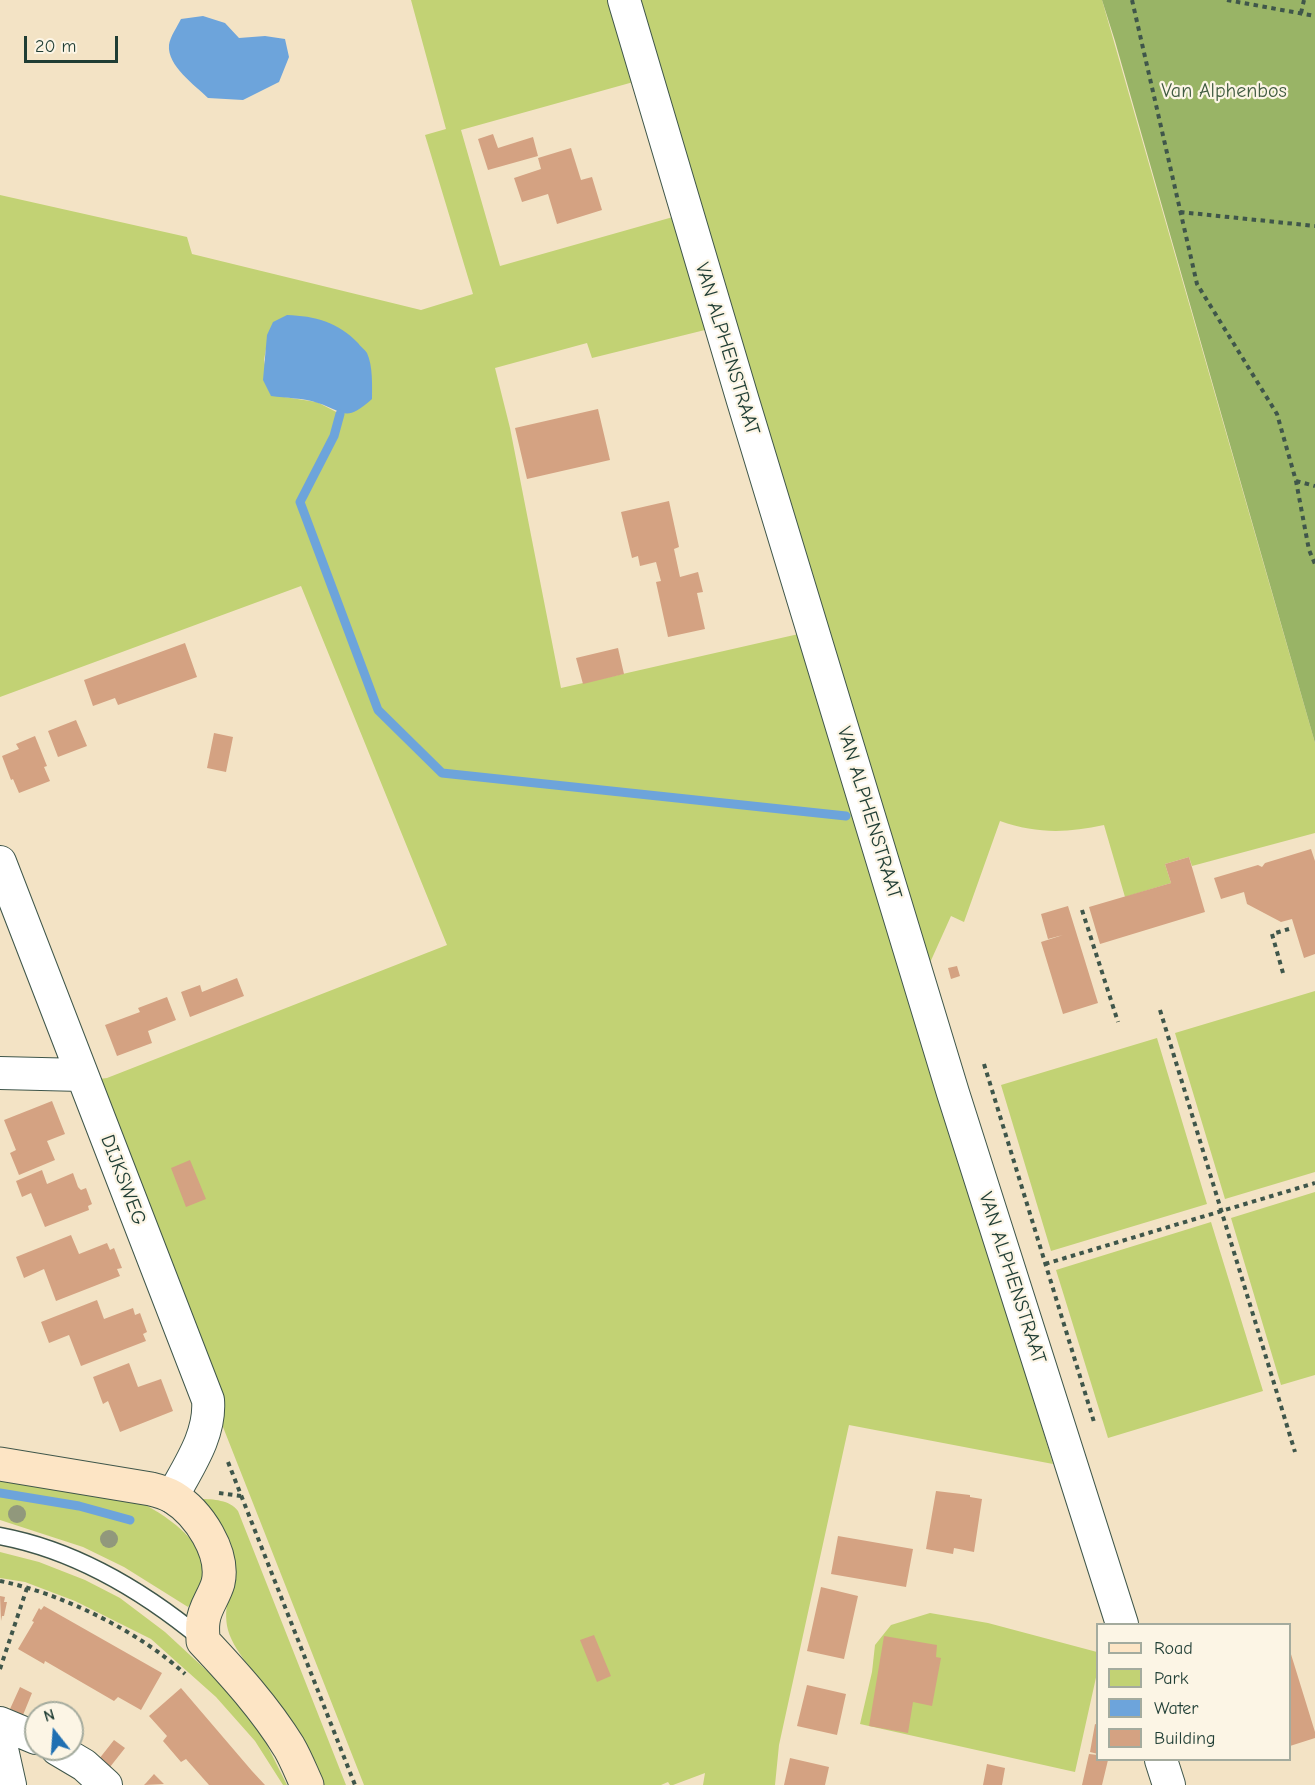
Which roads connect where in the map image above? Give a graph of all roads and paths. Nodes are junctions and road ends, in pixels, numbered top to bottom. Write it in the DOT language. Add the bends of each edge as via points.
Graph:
graph roads {
  1 [pos="624,0"];
  2 [pos="1132,0"];
  3 [pos="1227,0"];
  4 [pos="1304,1"];
  5 [pos="1301,13"];
  6 [pos="1315,16"];
  7 [pos="1180,212"];
  8 [pos="1315,226"];
  9 [pos="1296,481"];
  10 [pos="1315,486"];
  11 [pos="1315,564"];
  12 [pos="0,862"];
  13 [pos="1082,910"];
  14 [pos="1289,929"];
  15 [pos="1283,973"];
  16 [pos="1160,1010"];
  17 [pos="1118,1022"];
  18 [pos="984,1064"];
  19 [pos="0,1073"];
  20 [pos="82,1075"];
  21 [pos="1315,1182"];
  22 [pos="1221,1211"];
  23 [pos="1045,1264"];
  24 [pos="209,1414"];
  25 [pos="1096,1427"];
  26 [pos="1295,1452"];
  27 [pos="0,1464"];
  28 [pos="172,1497"];
  29 [pos="0,1536"];
  30 [pos="0,1581"];
  31 [pos="27,1588"];
  32 [pos="1122,1623"];
  33 [pos="204,1641"];
  34 [pos="0,1669"];
  35 [pos="190,1678"];
  36 [pos="0,1723"];
  37 [pos="24,1733"];
  38 [pos="0,1740"];
  39 [pos="77,1761"];
  40 [pos="1161,1761"];
  41 [pos="10,1785"];
  42 [pos="106,1785"];
  43 [pos="307,1785"];
  44 [pos="355,1785"];
  45 [pos="1169,1785"];
  1 -- 32 [label="street, VAN ALPHENSTRAAT" via="950,1084"];
  2 -- 7 [label="path"];
  3 -- 5 [label="path"];
  4 -- 5 [label="path"];
  5 -- 6 [label="path"];
  7 -- 8 [label="path"];
  7 -- 9 [label="path" via="1197,284 1277,414"];
  9 -- 10 [label="path"];
  9 -- 11 [label="path"];
  12 -- 20 [label="street, DIJKSWEG"];
  13 -- 17 [label="path"];
  14 -- 15 [label="path" via="1272,934"];
  16 -- 22 [label="path"];
  18 -- 23 [label="path"];
  19 -- 20 [label="street"];
  20 -- 24 [label="street, DIJKSWEG" via="208,1400"];
  21 -- 22 [label="path"];
  22 -- 23 [label="path"];
  22 -- 26 [label="path"];
  23 -- 25 [label="path"];
  24 -- 28 [label="street, DIJKSWEG" via="196,1453"];
  24 -- 44 [label="path"];
  27 -- 28 [label="street" via="151,1489"];
  28 -- 33 [label="street" via="197,1521 217,1553 218,1583 203,1620"];
  29 -- 33 [label="lane" via="60,1553 119,1581"];
  30 -- 31 [label="path"];
  31 -- 34 [label="path"];
  31 -- 35 [label="path" via="109,1622 144,1642"];
  33 -- 43 [label="street" via="278,1730"];
  36 -- 37 [label="street"];
  38 -- 41 [label="street"];
  39 -- 42 [label="street"];
  40 -- 45 [label="street"];
}
